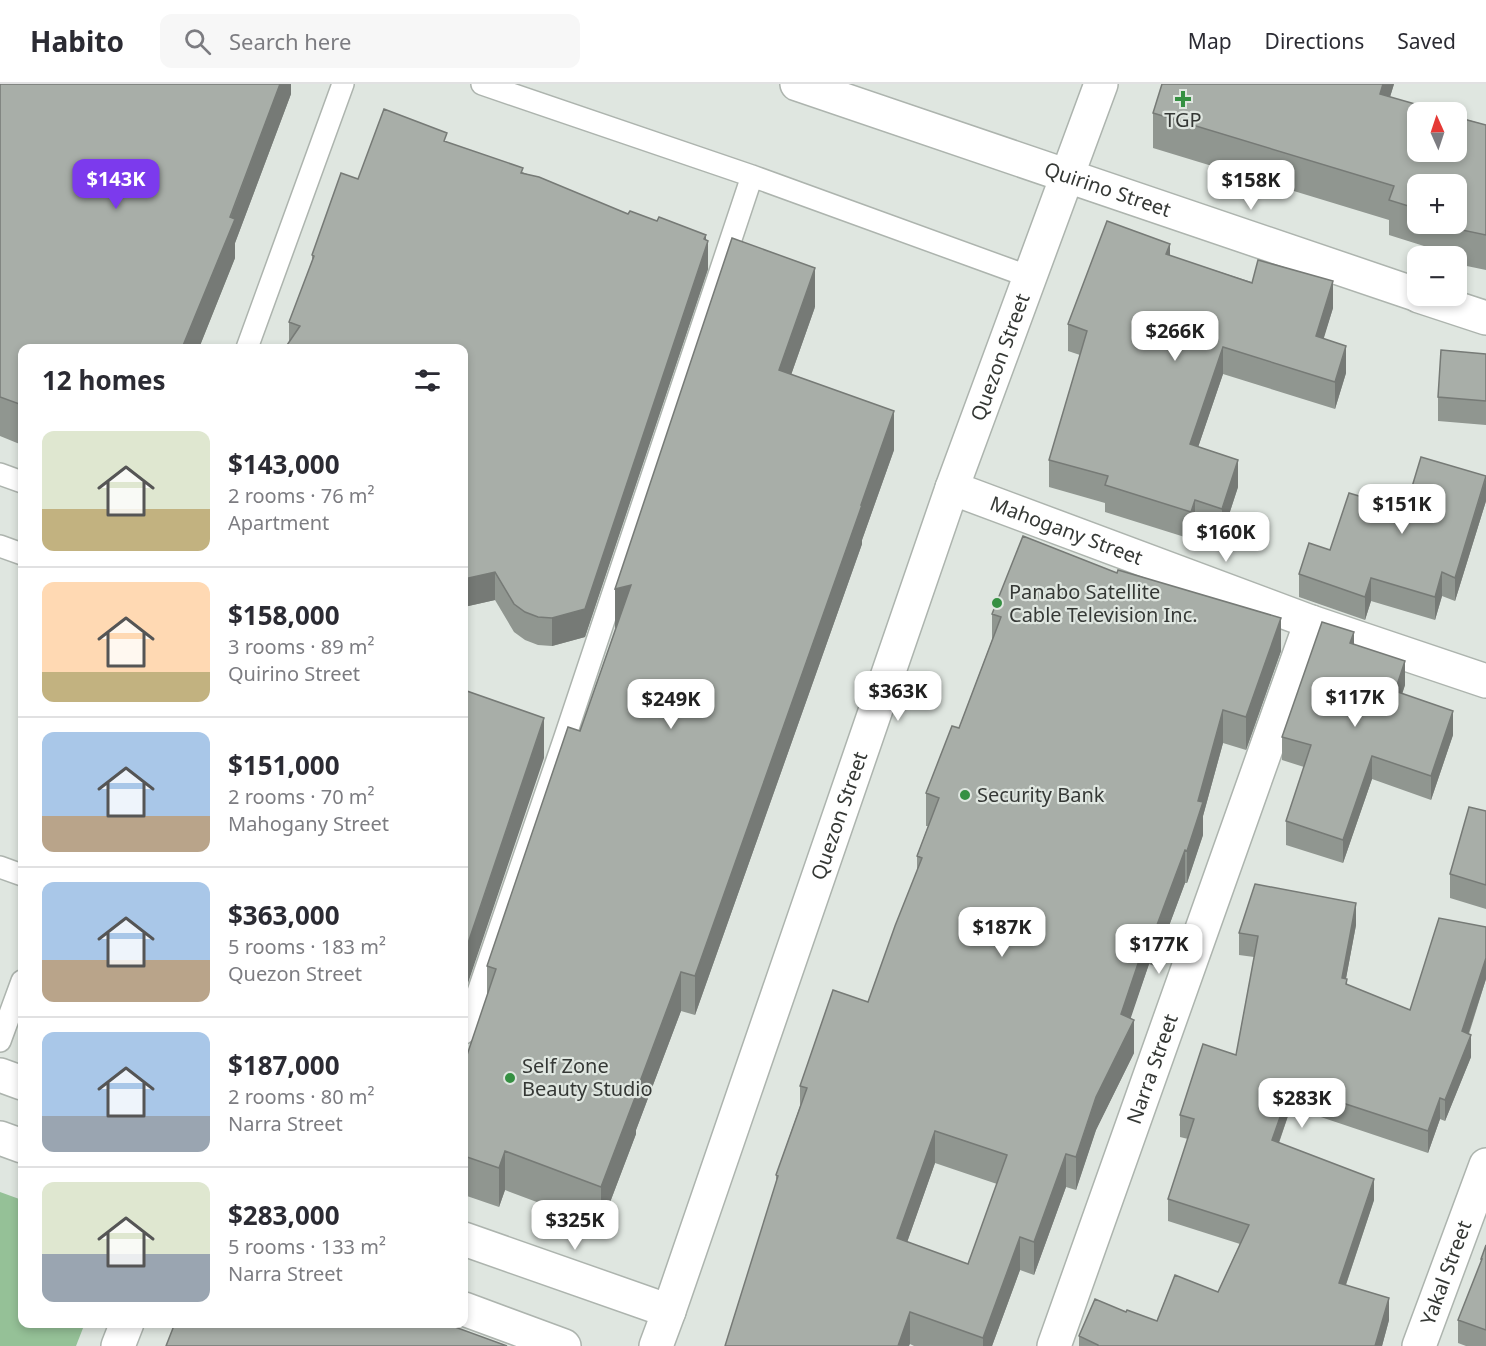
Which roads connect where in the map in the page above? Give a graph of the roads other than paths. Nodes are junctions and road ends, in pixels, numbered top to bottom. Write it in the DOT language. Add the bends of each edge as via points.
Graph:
graph roads {
  1 [pos="343,84"];
  2 [pos="482,84"];
  3 [pos="797,84"];
  4 [pos="1101,84"];
  5 [pos="753,176"];
  6 [pos="1068,176"];
  7 [pos="1030,277"];
  8 [pos="1407,291"];
  9 [pos="1451,306"];
  10 [pos="1486,318"];
  11 [pos="248,344"];
  12 [pos="0,474"];
  13 [pos="18,481"];
  14 [pos="952,488"];
  15 [pos="0,546"];
  16 [pos="18,553"];
  17 [pos="1311,622"];
  18 [pos="1486,681"];
  19 [pos="545,728"];
  20 [pos="565,737"];
  21 [pos="0,867"];
  22 [pos="18,874"];
  23 [pos="18,992"];
  24 [pos="468,1021"];
  25 [pos="0,1041"];
  26 [pos="0,1075"];
  27 [pos="18,1082"];
  28 [pos="0,1138"];
  29 [pos="18,1145"];
  30 [pos="1486,1165"];
  31 [pos="468,1240"];
  32 [pos="468,1310"];
  33 [pos="669,1311"];
  34 [pos="125,1328"];
  35 [pos="118,1346"];
  36 [pos="564,1346"];
  37 [pos="656,1346"];
  38 [pos="1054,1346"];
  39 [pos="1419,1346"];
  1 -- 11 [label="lane"];
  2 -- 5 [label="lane"];
  3 -- 6 [label="street, Quirino Street"];
  4 -- 6 [label="street, Quezon Street"];
  5 -- 7 [label="lane"];
  5 -- 20 [label="lane"];
  6 -- 7 [label="street, Quezon Street"];
  6 -- 8 [label="street, Quirino Street"];
  7 -- 14 [label="street, Quezon Street"];
  9 -- 10 [label="street, Quirino Street"];
  12 -- 13 [label="lane"];
  14 -- 17 [label="street, Mahogany Street"];
  14 -- 33 [label="street, Quezon Street"];
  15 -- 16 [label="lane"];
  17 -- 18 [label="street, Mahogany Street"];
  17 -- 38 [label="street, Narra Street"];
  19 -- 20 [label="lane"];
  20 -- 24 [label="lane"];
  21 -- 22 [label="lane"];
  23 -- 25 [label="lane"];
  26 -- 27 [label="street"];
  28 -- 29 [label="street"];
  30 -- 39 [label="street, Yakal Street"];
  31 -- 33 [label="street"];
  32 -- 36 [label="street"];
  33 -- 37 [label="street, Quezon Street"];
  34 -- 35 [label="street"];
}
